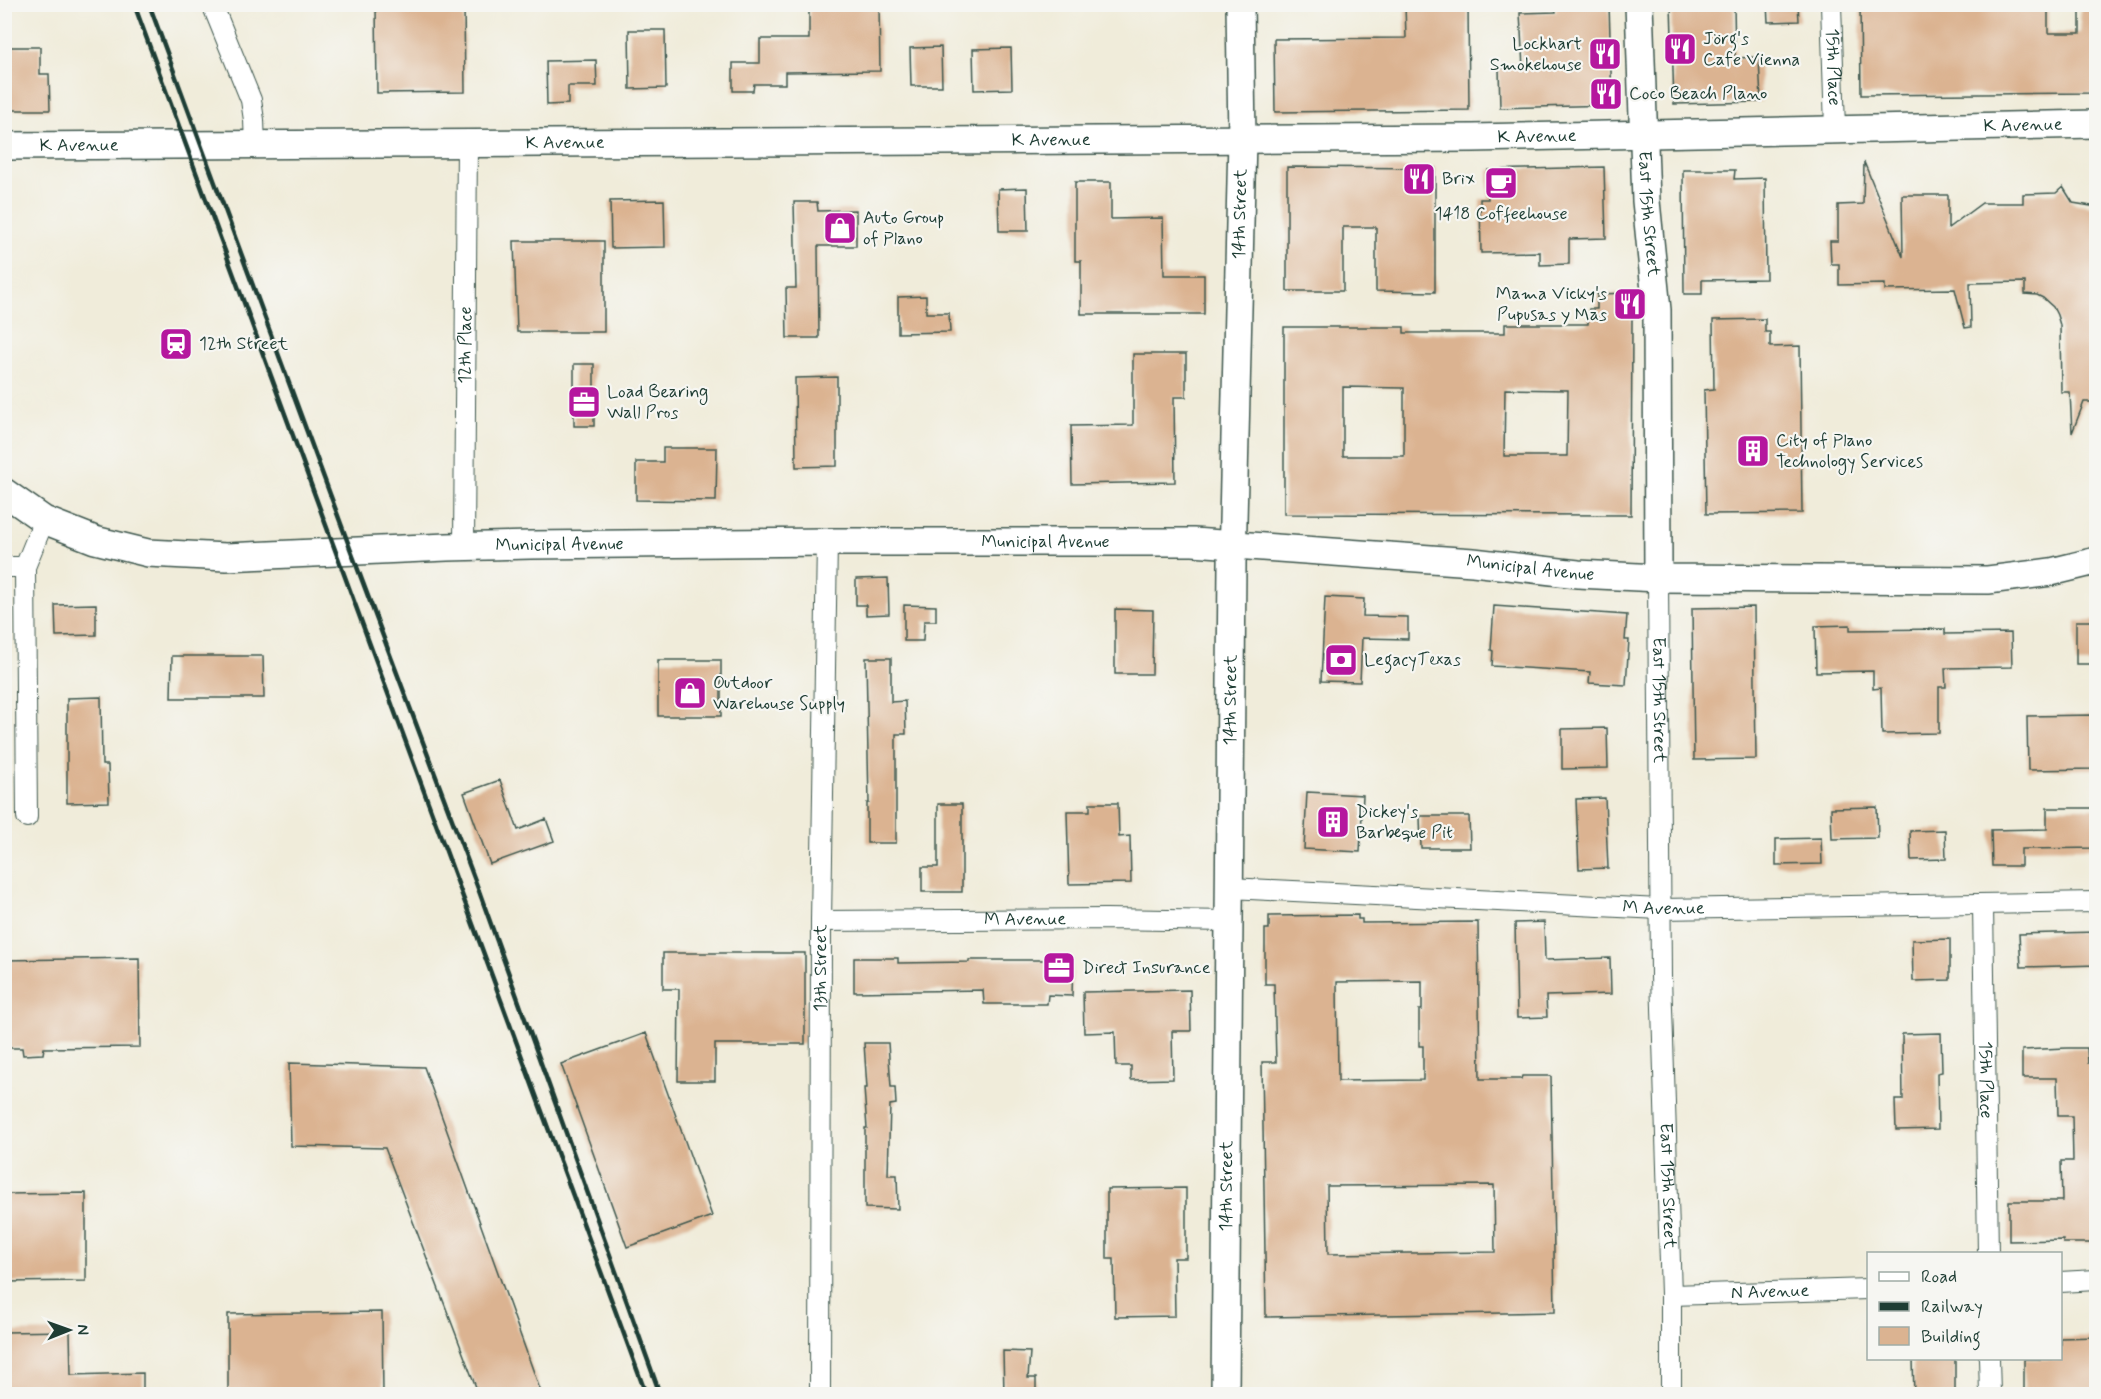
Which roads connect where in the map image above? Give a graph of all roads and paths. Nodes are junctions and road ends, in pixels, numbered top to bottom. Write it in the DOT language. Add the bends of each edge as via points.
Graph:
graph roads {
  1 [pos="212,4"];
  2 [pos="1240,4"];
  3 [pos="1639,4"];
  4 [pos="1831,4"];
  5 [pos="2097,124"];
  6 [pos="1835,129"];
  7 [pos="1642,136"];
  8 [pos="1242,139"];
  9 [pos="467,142"];
  10 [pos="255,145"];
  11 [pos="4,146"];
  12 [pos="4,492"];
  13 [pos="44,520"];
  14 [pos="827,542"];
  15 [pos="1233,544"];
  16 [pos="464,546"];
  17 [pos="2097,561"];
  18 [pos="4,567"];
  19 [pos="25,567"];
  20 [pos="1658,578"];
  21 [pos="27,817"];
  22 [pos="1230,888"];
  23 [pos="2097,902"];
  24 [pos="1983,904"];
  25 [pos="1660,909"];
  26 [pos="821,921"];
  27 [pos="1229,921"];
  28 [pos="1988,1252"];
  29 [pos="2097,1280"];
  30 [pos="2062,1282"];
  31 [pos="1867,1289"];
  32 [pos="1671,1296"];
  33 [pos="1989,1360"];
  34 [pos="820,1395"];
  35 [pos="1225,1395"];
  36 [pos="1671,1395"];
  37 [pos="1990,1395"];
  1 -- 10 [label="street" via="251,100"];
  2 -- 8 [label="main road, 14th Street"];
  3 -- 7 [label="main road, East 15th Street"];
  4 -- 6 [label="street, 15th Place"];
  5 -- 6 [label="main road, K Avenue"];
  6 -- 7 [label="main road, K Avenue"];
  7 -- 8 [label="main road, K Avenue"];
  7 -- 20 [label="main road, East 15th Street" via="1657,310"];
  8 -- 9 [label="main road, K Avenue"];
  8 -- 15 [label="main road, 14th Street"];
  9 -- 10 [label="main road, K Avenue"];
  9 -- 16 [label="street, 12th Place"];
  10 -- 11 [label="main road, K Avenue"];
  12 -- 13 [label="main road, Municipal Avenue"];
  13 -- 16 [label="main road, Municipal Avenue" via="95,540 172,555 226,557"];
  13 -- 19 [label="street"];
  14 -- 15 [label="main road, Municipal Avenue"];
  14 -- 16 [label="main road, Municipal Avenue"];
  14 -- 26 [label="street, 13th Street"];
  15 -- 20 [label="main road, Municipal Avenue"];
  15 -- 22 [label="main road, 14th Street"];
  17 -- 20 [label="main road, Municipal Avenue" via="1988,580"];
  18 -- 19 [label="street"];
  19 -- 21 [label="street"];
  20 -- 25 [label="street, East 15th Street"];
  22 -- 25 [label="street, M Avenue"];
  22 -- 27 [label="main road, 14th Street"];
  23 -- 24 [label="street, M Avenue"];
  24 -- 25 [label="street, M Avenue"];
  24 -- 28 [label="street, 15th Place"];
  25 -- 32 [label="street, East 15th Street"];
  26 -- 27 [label="street, M Avenue"];
  26 -- 34 [label="street, 13th Street"];
  27 -- 35 [label="main road, 14th Street"];
  29 -- 30 [label="street"];
  31 -- 32 [label="street, N Avenue"];
  32 -- 36 [label="street, East 15th Street"];
  33 -- 37 [label="street"];
}
